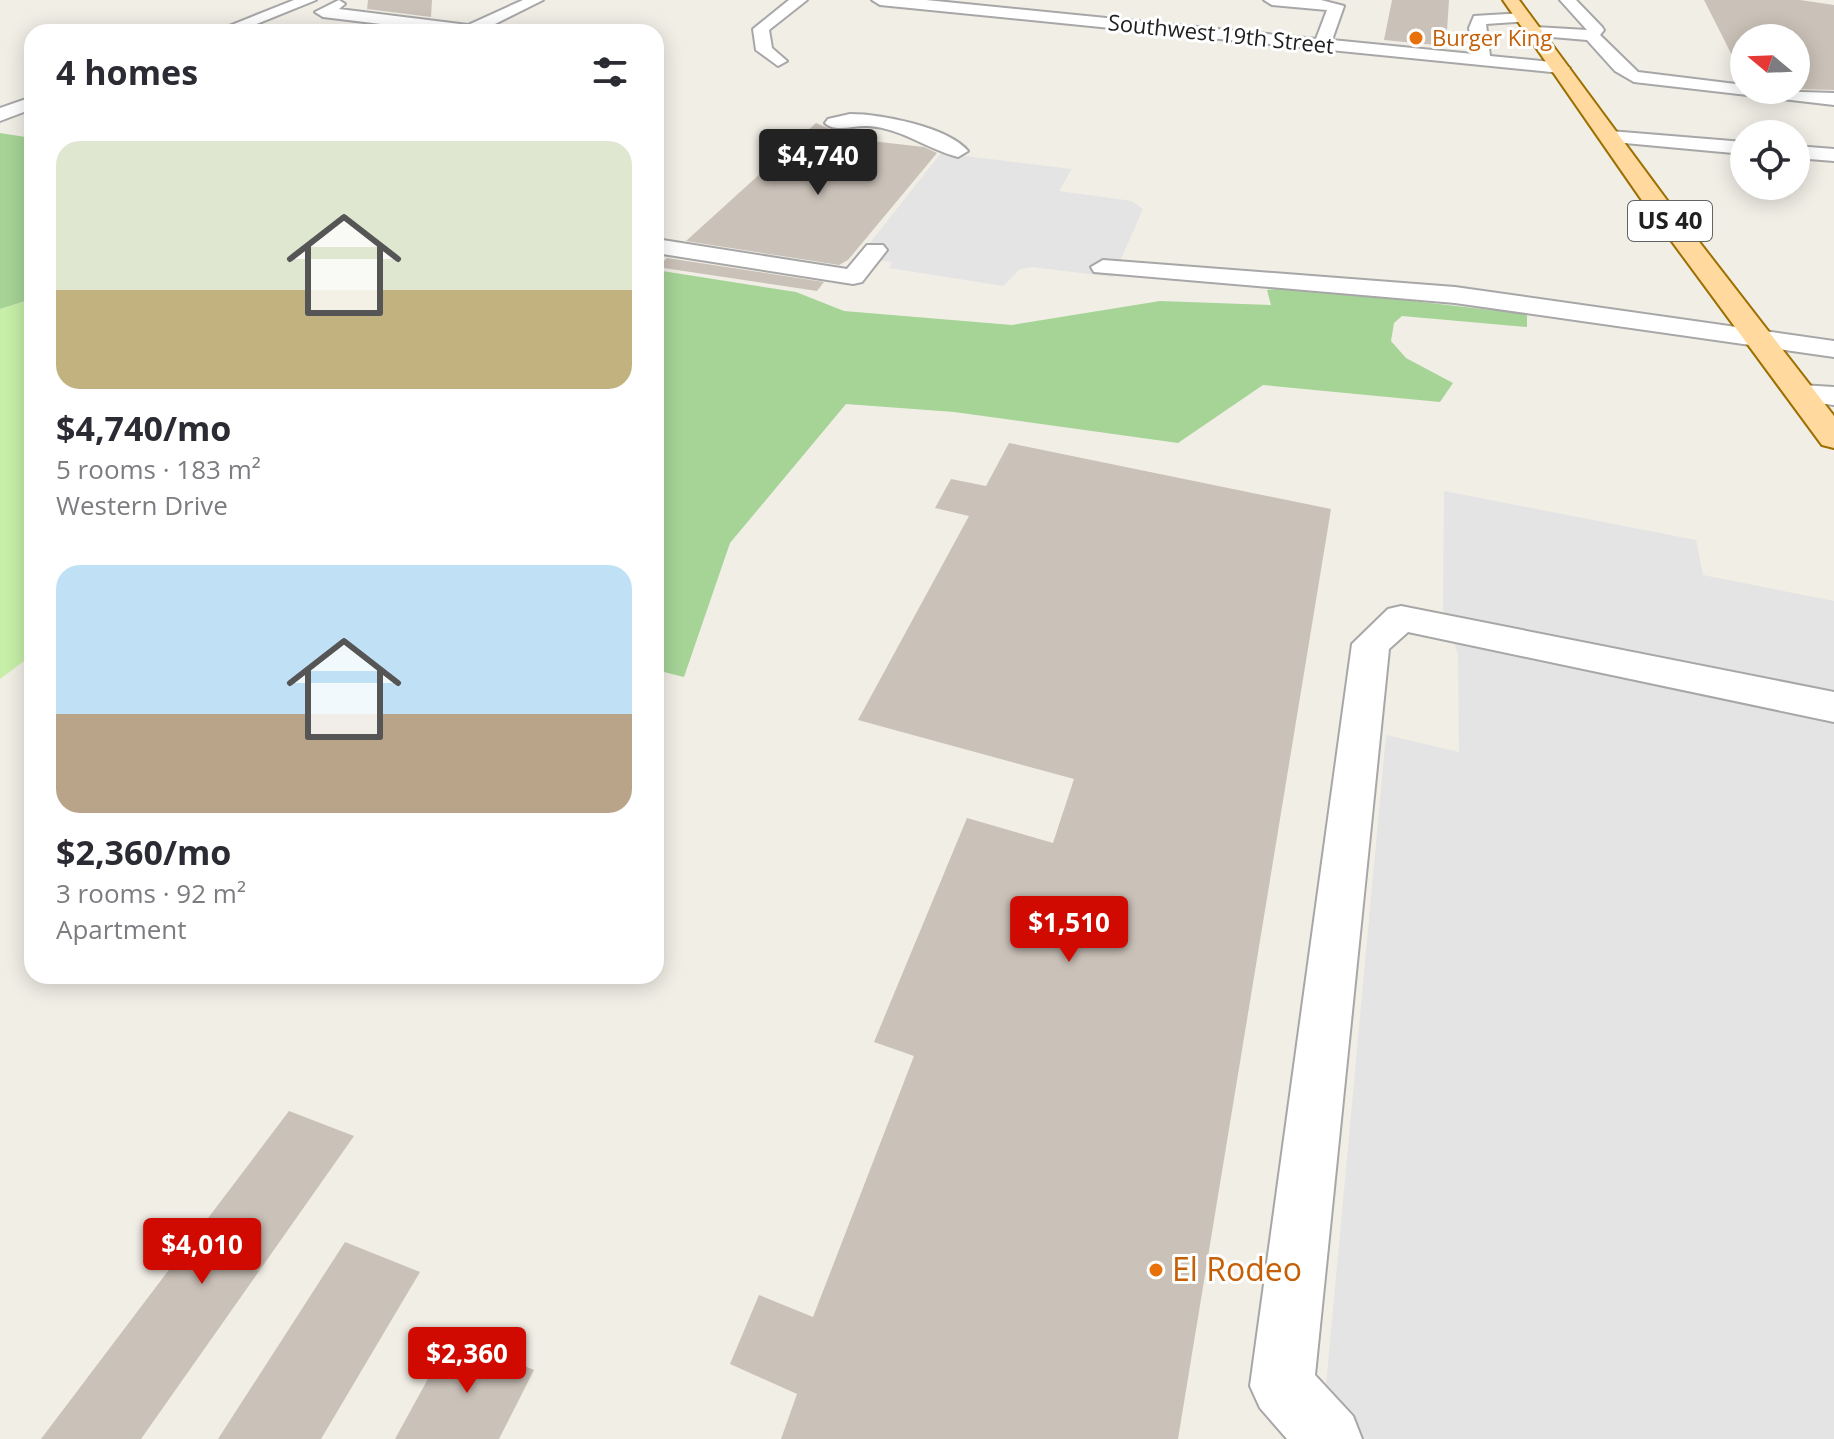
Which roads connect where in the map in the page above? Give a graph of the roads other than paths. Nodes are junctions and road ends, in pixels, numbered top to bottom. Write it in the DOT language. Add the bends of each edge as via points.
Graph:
graph roads {
  1 [pos="535,0"];
  2 [pos="799,0"];
  3 [pos="880,0"];
  4 [pos="1107,0"];
  5 [pos="1272,0"];
  6 [pos="1568,0"];
  7 [pos="301,1"];
  8 [pos="342,2"];
  9 [pos="1465,6"];
  10 [pos="1523,17"];
  11 [pos="1480,19"];
  12 [pos="1088,21"];
  13 [pos="242,24"];
  14 [pos="415,24"];
  15 [pos="483,24"];
  16 [pos="1590,35"];
  17 [pos="1322,44"];
  18 [pos="1482,60"];
  19 [pos="778,61"];
  20 [pos="1561,68"];
  21 [pos="1730,88"];
  22 [pos="1810,97"];
  23 [pos="1834,99"];
  24 [pos="24,106"];
  25 [pos="0,115"];
  26 [pos="835,123"];
  27 [pos="1610,137"];
  28 [pos="1730,147"];
  29 [pos="958,151"];
  30 [pos="1810,153"];
  31 [pos="1834,155"];
  32 [pos="680,221"];
  33 [pos="664,236"];
  34 [pos="664,245"];
  35 [pos="875,250"];
  36 [pos="1103,267"];
  37 [pos="1741,313"];
  38 [pos="1834,327"];
  39 [pos="1763,342"];
  40 [pos="1834,349"];
  41 [pos="1801,394"];
  42 [pos="1834,396"];
  43 [pos="1834,438"];
  44 [pos="1834,707"];
  45 [pos="1330,1439"];
  1 -- 15 [label="street"];
  2 -- 19 [label="street" via="761,29 764,50"];
  3 -- 12 [label="street, Southwest 19th Street"];
  4 -- 12 [label="street"];
  5 -- 17 [label="street" via="1336,6"];
  6 -- 16 [label="street" via="1596,30"];
  7 -- 8 [label="street"];
  7 -- 13 [label="street"];
  8 -- 14 [label="street" via="323,12"];
  9 -- 11 [label="street"];
  10 -- 11 [label="street"];
  10 -- 16 [label="street"];
  10 -- 20 [label="main road, US 40"];
  11 -- 18 [label="street"];
  12 -- 17 [label="street, Southwest 19th Street"];
  16 -- 21 [label="street" via="1620,70 1634,77"];
  17 -- 18 [label="street, Southwest 19th Street"];
  18 -- 20 [label="street, Southwest 19th Street"];
  20 -- 27 [label="main road, US 40"];
  22 -- 23 [label="street"];
  24 -- 25 [label="street"];
  26 -- 29 [label="street" via="851,118 909,129"];
  27 -- 28 [label="street"];
  27 -- 37 [label="main road, US 40"];
  30 -- 31 [label="street"];
  32 -- 33 [label="street"];
  34 -- 35 [label="street" via="853,277"];
  36 -- 39 [label="street" via="1455,295"];
  37 -- 38 [label="street"];
  37 -- 39 [label="main road, US 40"];
  39 -- 40 [label="street"];
  39 -- 41 [label="main road, US 40"];
  41 -- 42 [label="street"];
  41 -- 43 [label="main road, US 40"];
  44 -- 45 [label="street" via="1401,618 1371,644 1282,1386"];
}
